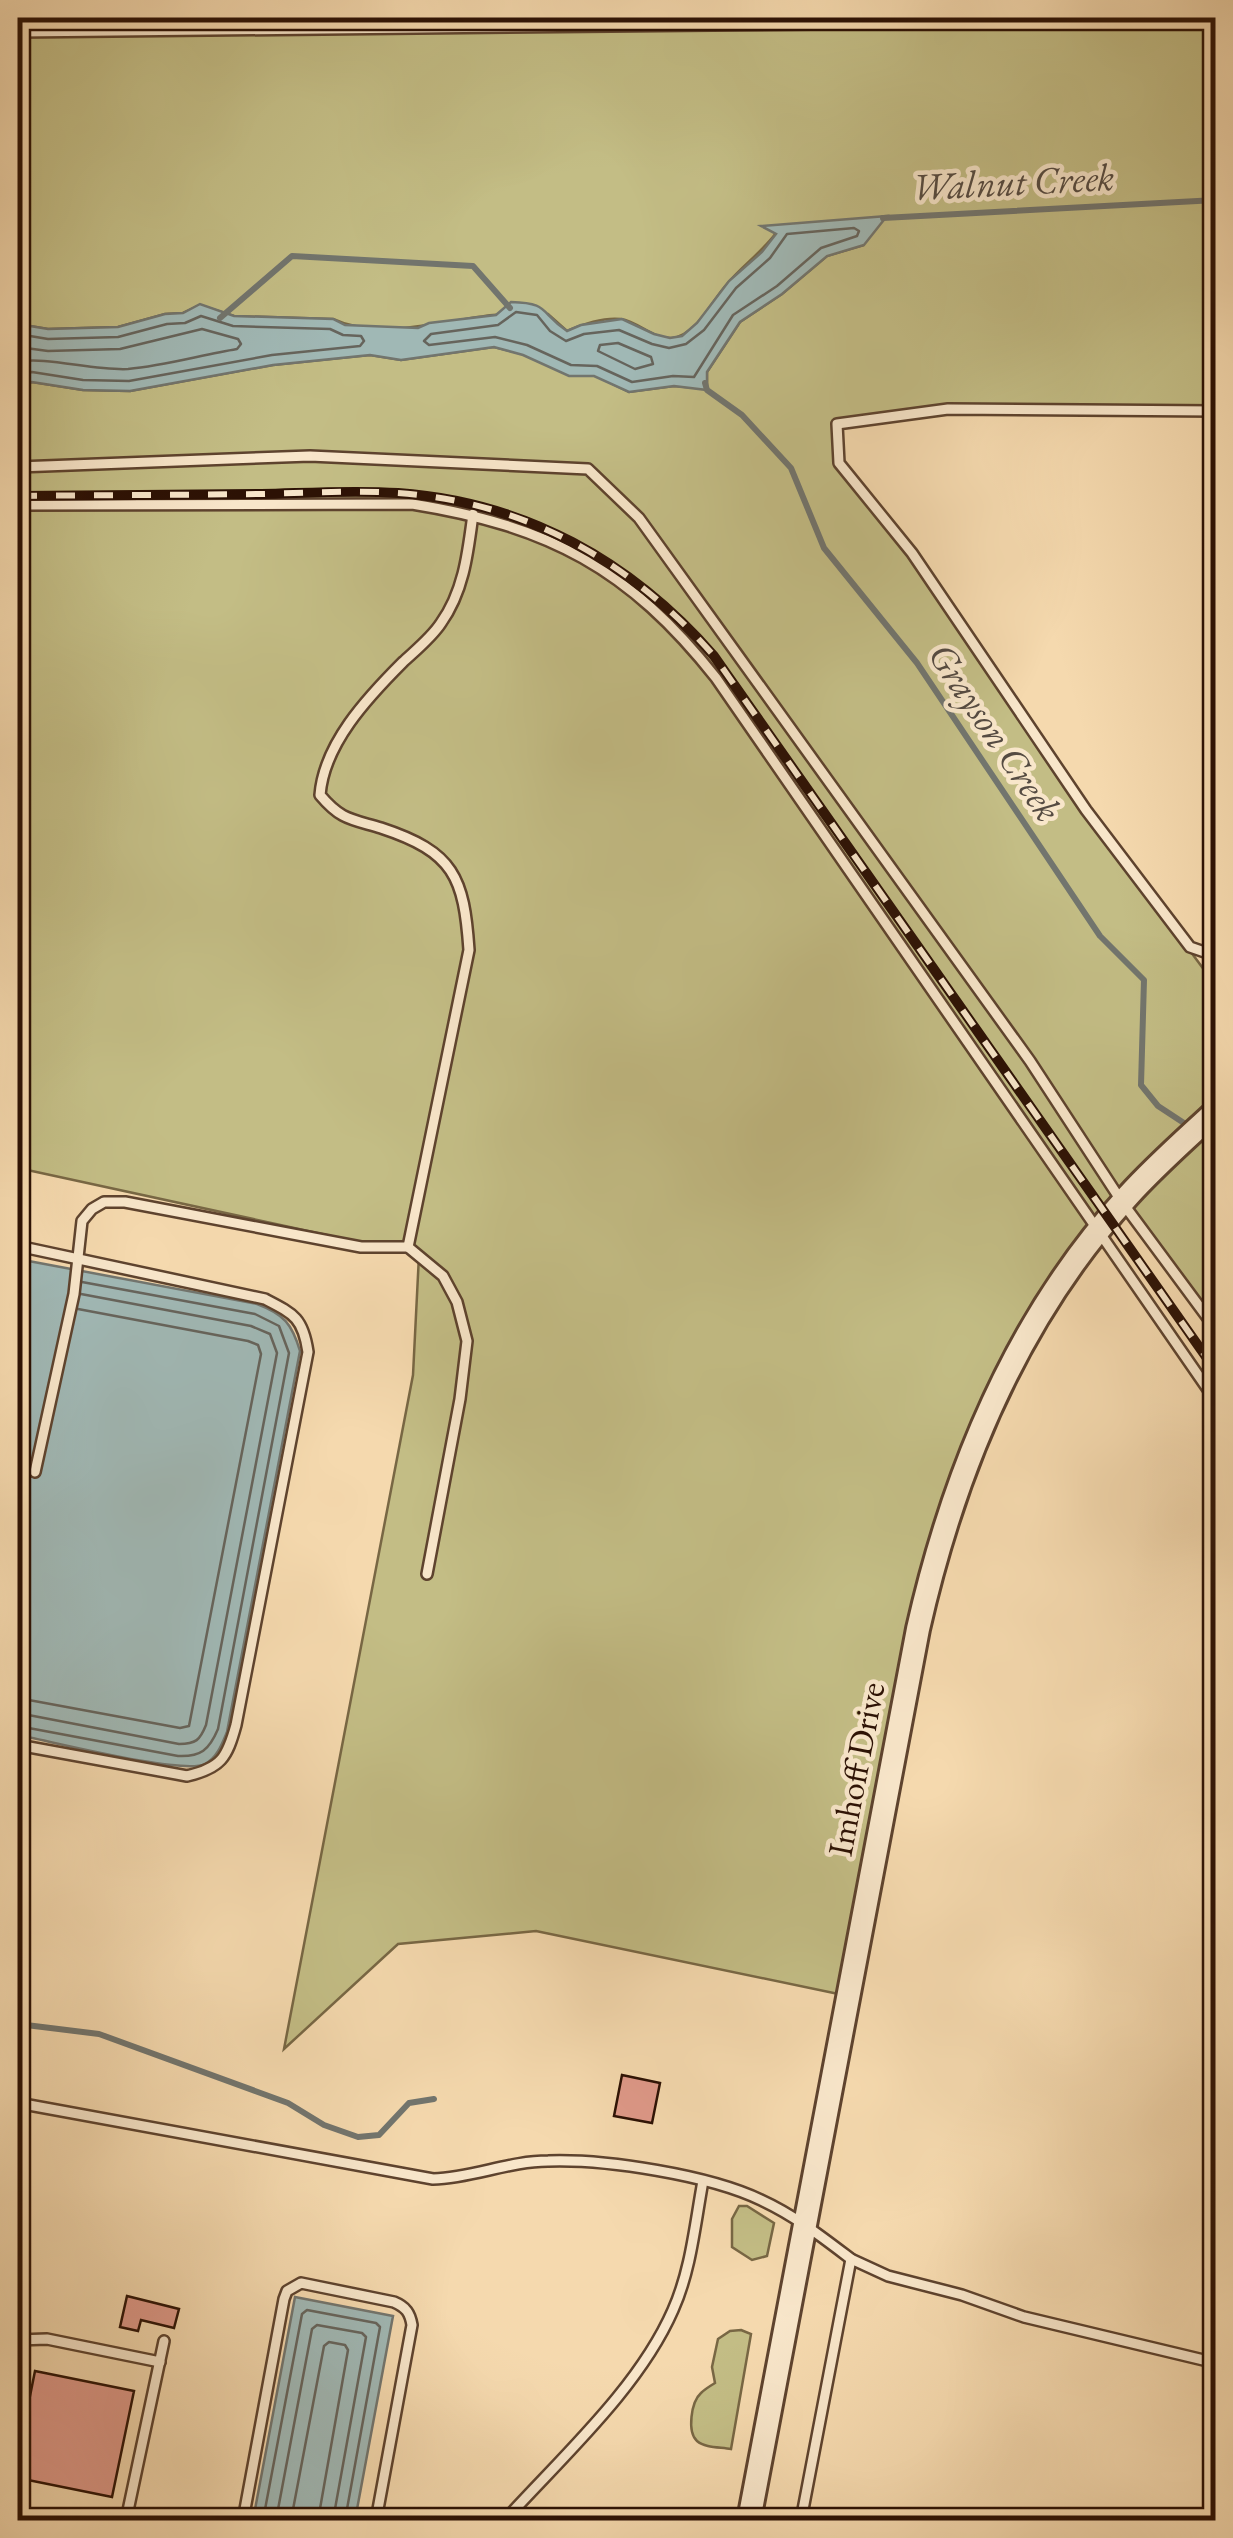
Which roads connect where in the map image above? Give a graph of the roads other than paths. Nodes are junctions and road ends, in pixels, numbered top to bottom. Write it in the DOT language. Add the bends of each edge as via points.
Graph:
graph roads {
  1 [pos="1216,20"];
  2 [pos="18,32"];
  3 [pos="1216,410"];
  4 [pos="18,467"];
  5 [pos="18,506"];
  6 [pos="474,514"];
  7 [pos="1216,956"];
  8 [pos="1216,1111"];
  9 [pos="1126,1198"];
  10 [pos="1098,1231"];
  11 [pos="18,1246"];
  12 [pos="408,1247"];
  13 [pos="79,1259"];
  14 [pos="1216,1329"];
  15 [pos="1216,1402"];
  16 [pos="35,1472"];
  17 [pos="427,1574"];
  18 [pos="18,1744"];
  19 [pos="18,2102"];
  20 [pos="702,2182"];
  21 [pos="804,2224"];
  22 [pos="851,2259"];
  23 [pos="18,2340"];
  24 [pos="164,2341"];
  25 [pos="160,2362"];
  26 [pos="1216,2364"];
  27 [pos="28,2520"];
  28 [pos="76,2520"];
  29 [pos="126,2520"];
  30 [pos="242,2520"];
  31 [pos="376,2520"];
  32 [pos="505,2520"];
  33 [pos="750,2520"];
  34 [pos="801,2520"];
  1 -- 2 [label="lane"];
  3 -- 7 [label="lane" via="948,409 837,424 839,464 912,553 1086,810 1190,947"];
  4 -- 9 [label="lane" via="310,456 588,469 638,518"];
  5 -- 6 [label="lane" via="341,502"];
  6 -- 10 [label="lane" via="522,528 609,573 684,637"];
  6 -- 12 [label="lane" via="458,590 441,624 347,728 322,768 320,795 336,815 424,846 454,870 466,908 469,950"];
  8 -- 9 [label="street, Imhoff Drive"];
  9 -- 10 [label="street, Imhoff Drive"];
  9 -- 14 [label="lane"];
  10 -- 15 [label="lane"];
  10 -- 21 [label="street, Imhoff Drive" via="1008,1371 957,1485 934,1556"];
  11 -- 13 [label="lane"];
  12 -- 13 [label="lane" via="361,1247 104,1202 82,1221"];
  12 -- 17 [label="lane" via="443,1276 467,1341"];
  13 -- 16 [label="lane"];
  13 -- 18 [label="lane" via="265,1298 293,1314 304,1328 308,1352 236,1725 221,1762 187,1776"];
  19 -- 20 [label="lane" via="416,2177 456,2178 545,2160"];
  20 -- 21 [label="lane" via="762,2200"];
  20 -- 32 [label="lane" via="684,2278 660,2339"];
  21 -- 22 [label="lane"];
  21 -- 33 [label="street, Imhoff Drive"];
  22 -- 26 [label="lane" via="1024,2316"];
  22 -- 34 [label="lane"];
  23 -- 25 [label="lane" via="47,2339"];
  24 -- 25 [label="lane"];
  25 -- 29 [label="lane"];
  27 -- 28 [label="lane"];
  30 -- 31 [label="lane" via="284,2299 301,2283 394,2302 411,2318"];
}
